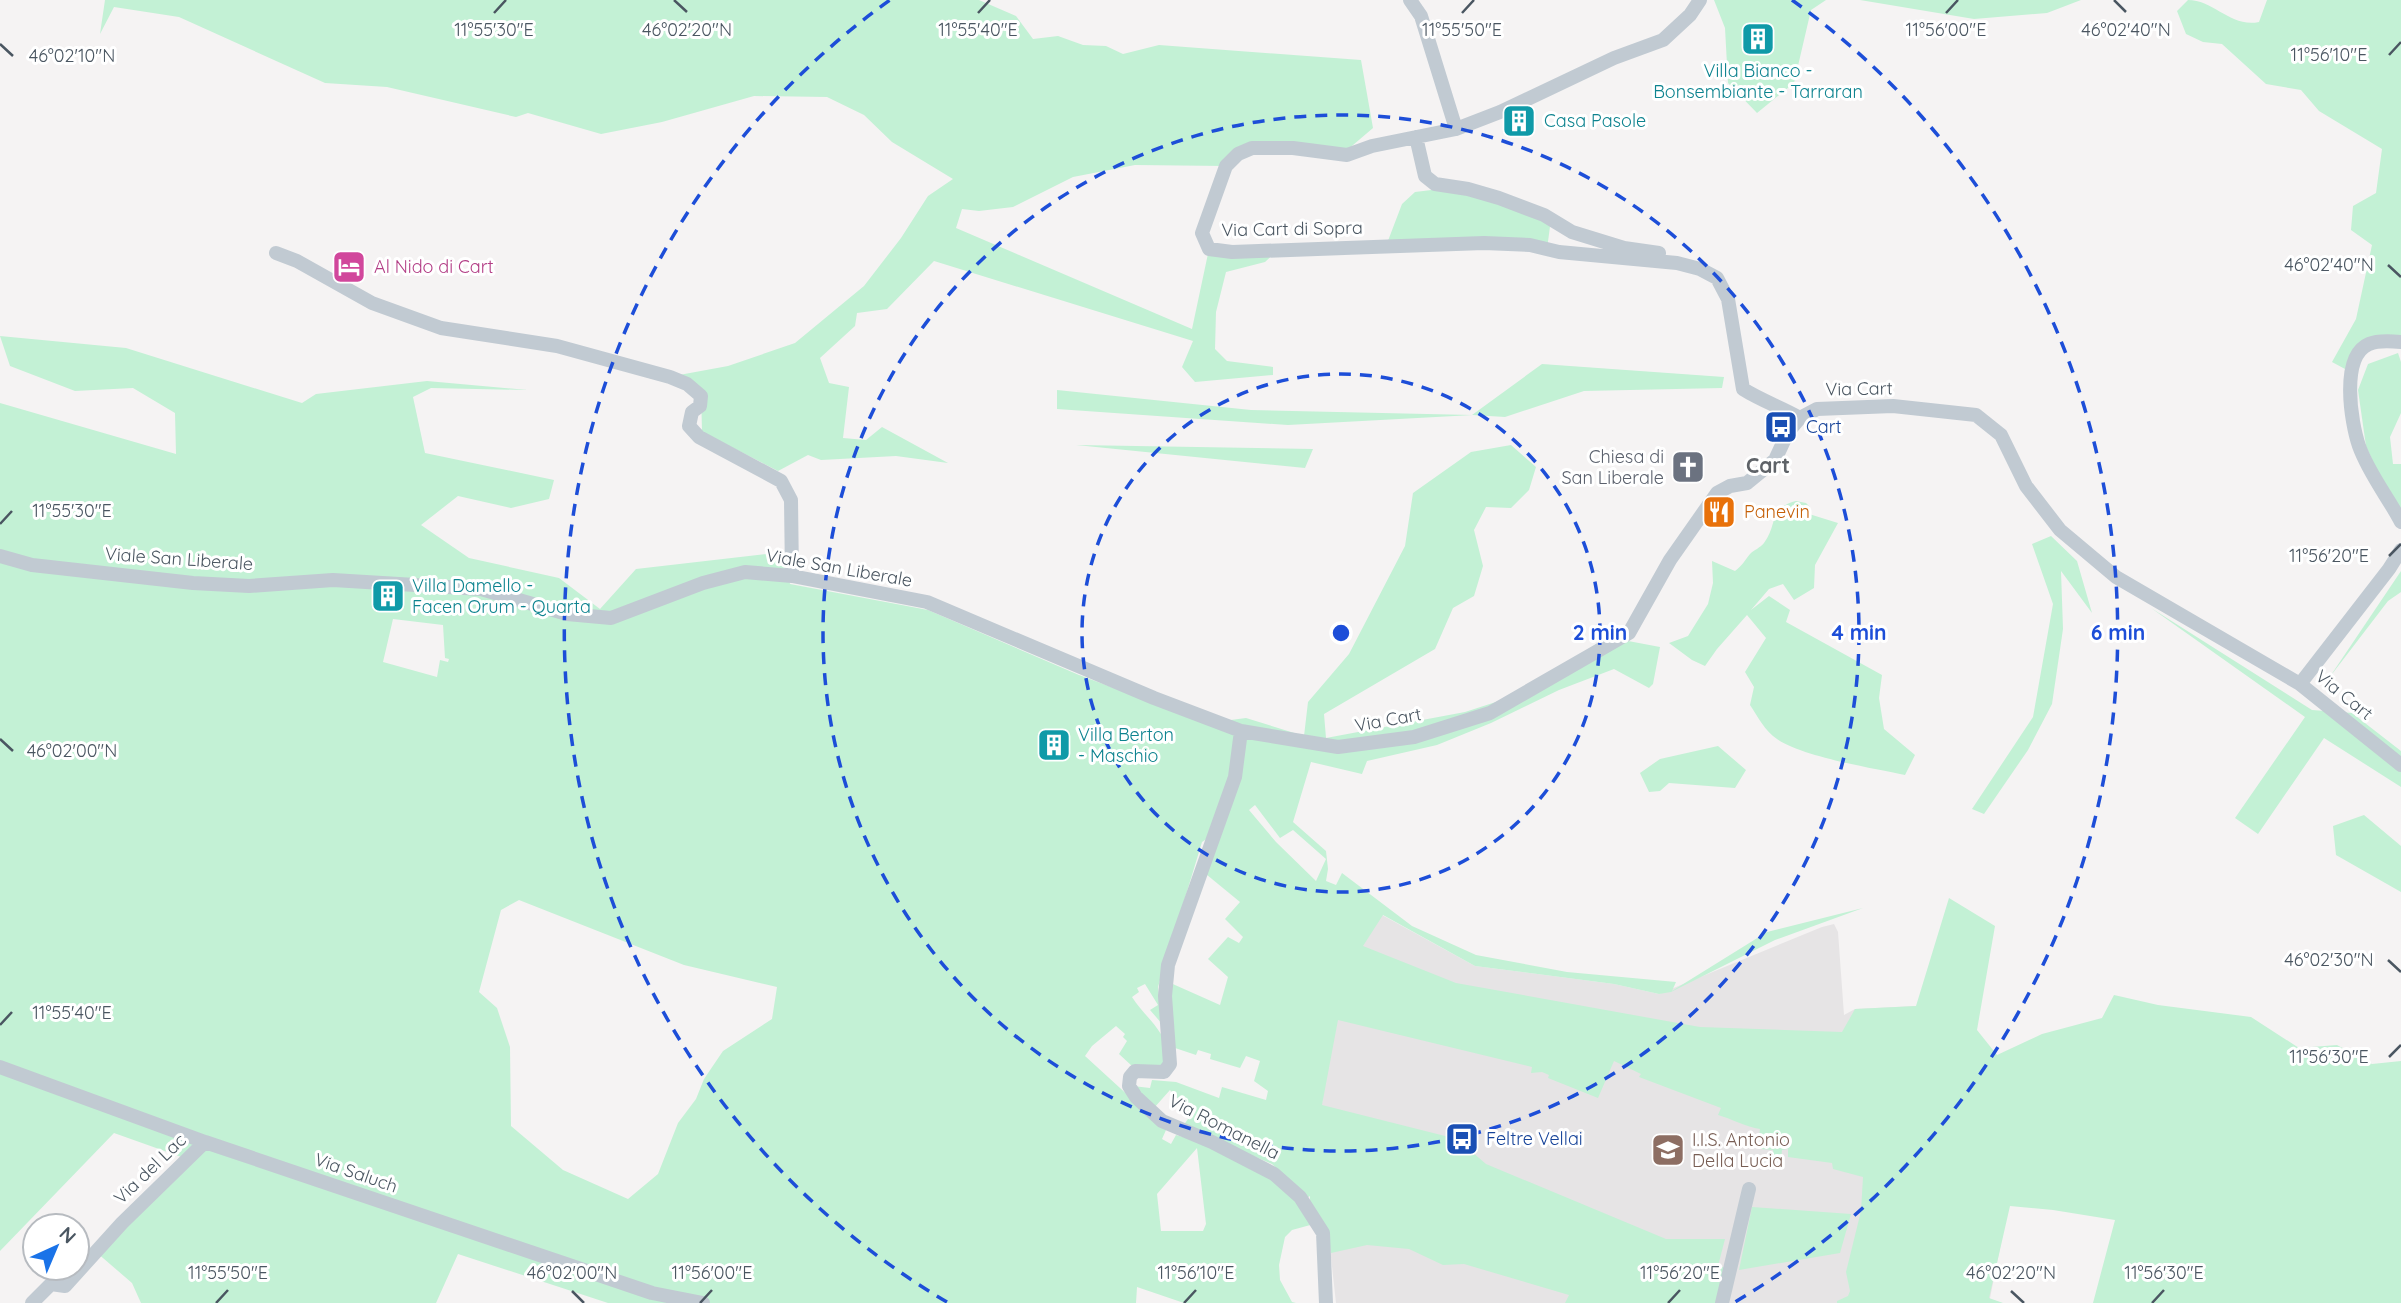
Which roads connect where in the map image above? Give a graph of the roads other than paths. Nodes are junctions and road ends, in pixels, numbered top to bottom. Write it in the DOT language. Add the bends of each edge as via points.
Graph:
graph roads {
  1 [pos="1410,0"];
  2 [pos="1700,0"];
  3 [pos="1456,129"];
  4 [pos="1416,137"];
  5 [pos="276,253"];
  6 [pos="1717,278"];
  7 [pos="2401,342"];
  8 [pos="1800,418"];
  9 [pos="2401,523"];
  10 [pos="2401,550"];
  11 [pos="0,556"];
  12 [pos="792,576"];
  13 [pos="2300,684"];
  14 [pos="1241,731"];
  15 [pos="2401,765"];
  16 [pos="0,1067"];
  17 [pos="205,1142"];
  18 [pos="1749,1189"];
  19 [pos="32,1303"];
  20 [pos="704,1303"];
  21 [pos="1326,1303"];
  22 [pos="1722,1303"];
  1 -- 3 [label="street" via="1421,16"];
  2 -- 3 [label="street, Via Cart di Sopra" via="1663,40"];
  3 -- 4 [label="street, Via Cart di Sopra"];
  4 -- 6 [label="street" via="1423,172 1434,184 1499,198 1545,215 1572,232 1624,248 1668,254 1706,268"];
  4 -- 6 [label="street, Via Cart di Sopra" via="1347,155 1293,148 1252,148 1238,154 1226,166 1202,233 1209,249 1530,245 1677,263"];
  5 -- 12 [label="street" via="372,303 441,328 557,346 687,384 701,396 689,426 699,437 781,481 791,500"];
  6 -- 8 [label="street" via="1728,299 1743,389"];
  7 -- 9 [label="street" via="2367,344 2354,361 2350,387 2359,446"];
  8 -- 13 [label="street, Via Cart" via="1817,409 1893,407 1976,415 2001,435 2026,486 2060,530 2116,577"];
  8 -- 14 [label="street, Via Cart" via="1775,460 1747,484 1717,493 1670,560 1629,633 1490,713 1414,737 1338,747"];
  10 -- 13 [label="street"];
  11 -- 12 [label="street, Viale San Liberale" via="33,565 193,583 249,586 333,580 481,589 567,614 611,618 745,572"];
  12 -- 14 [label="street, Viale San Liberale" via="926,602"];
  13 -- 15 [label="street, Via Cart"];
  14 -- 21 [label="street, Via Romanella" via="1235,777 1168,965 1165,996 1170,1064 1164,1072 1135,1071 1129,1086 1162,1121 1274,1174 1300,1198 1323,1233"];
  16 -- 17 [label="street, Via Saluch"];
  17 -- 19 [label="street, Via del Lac" via="65,1286 51,1284"];
  17 -- 20 [label="street, Via Saluch" via="652,1293"];
  18 -- 22 [label="street"];
}
